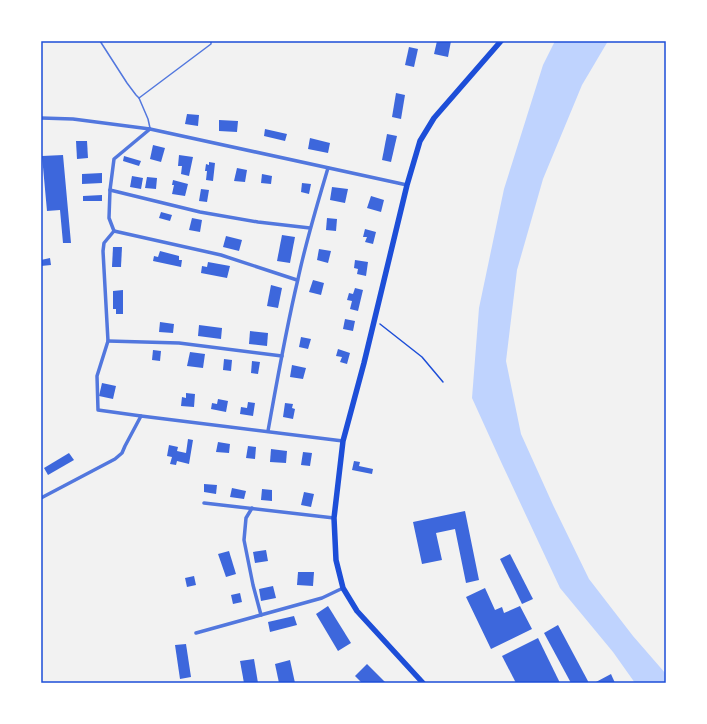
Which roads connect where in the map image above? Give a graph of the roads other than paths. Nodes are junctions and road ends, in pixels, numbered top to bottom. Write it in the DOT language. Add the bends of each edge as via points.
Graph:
graph roads {
  1 [pos="100,41"];
  2 [pos="211,41"];
  3 [pos="501,41"];
  4 [pos="139,98"];
  5 [pos="41,118"];
  6 [pos="150,129"];
  7 [pos="328,168"];
  8 [pos="406,185"];
  9 [pos="110,190"];
  10 [pos="310,228"];
  11 [pos="114,231"];
  12 [pos="297,280"];
  13 [pos="108,341"];
  14 [pos="282,356"];
  15 [pos="141,416"];
  16 [pos="268,431"];
  17 [pos="344,441"];
  18 [pos="41,498"];
  19 [pos="204,503"];
  20 [pos="252,508"];
  21 [pos="334,518"];
  22 [pos="343,588"];
  23 [pos="261,616"];
  24 [pos="196,633"];
  25 [pos="422,683"];
  1 -- 4 [label="lane"];
  2 -- 4 [label="lane" via="211,44"];
  3 -- 8 [label="main road" via="434,118 420,141"];
  4 -- 6 [label="lane"];
  5 -- 6 [label="street" via="73,119"];
  6 -- 7 [label="street"];
  6 -- 9 [label="street" via="114,159"];
  7 -- 8 [label="street"];
  7 -- 10 [label="street"];
  8 -- 17 [label="main road"];
  9 -- 10 [label="street" via="200,212"];
  9 -- 11 [label="street" via="109,218"];
  10 -- 12 [label="street"];
  11 -- 12 [label="street" via="221,255"];
  11 -- 13 [label="street" via="104,243 103,251"];
  12 -- 14 [label="street"];
  13 -- 14 [label="street" via="179,343"];
  13 -- 15 [label="street" via="97,376 98,410"];
  14 -- 16 [label="street"];
  15 -- 16 [label="street"];
  15 -- 18 [label="street" via="122,453 115,459"];
  16 -- 17 [label="street"];
  17 -- 21 [label="main road"];
  19 -- 20 [label="street"];
  20 -- 21 [label="street"];
  20 -- 23 [label="street" via="246,518 244,540"];
  21 -- 22 [label="main road" via="336,560"];
  22 -- 23 [label="street" via="322,598"];
  22 -- 25 [label="main road" via="356,611"];
  23 -- 24 [label="street"];
}
